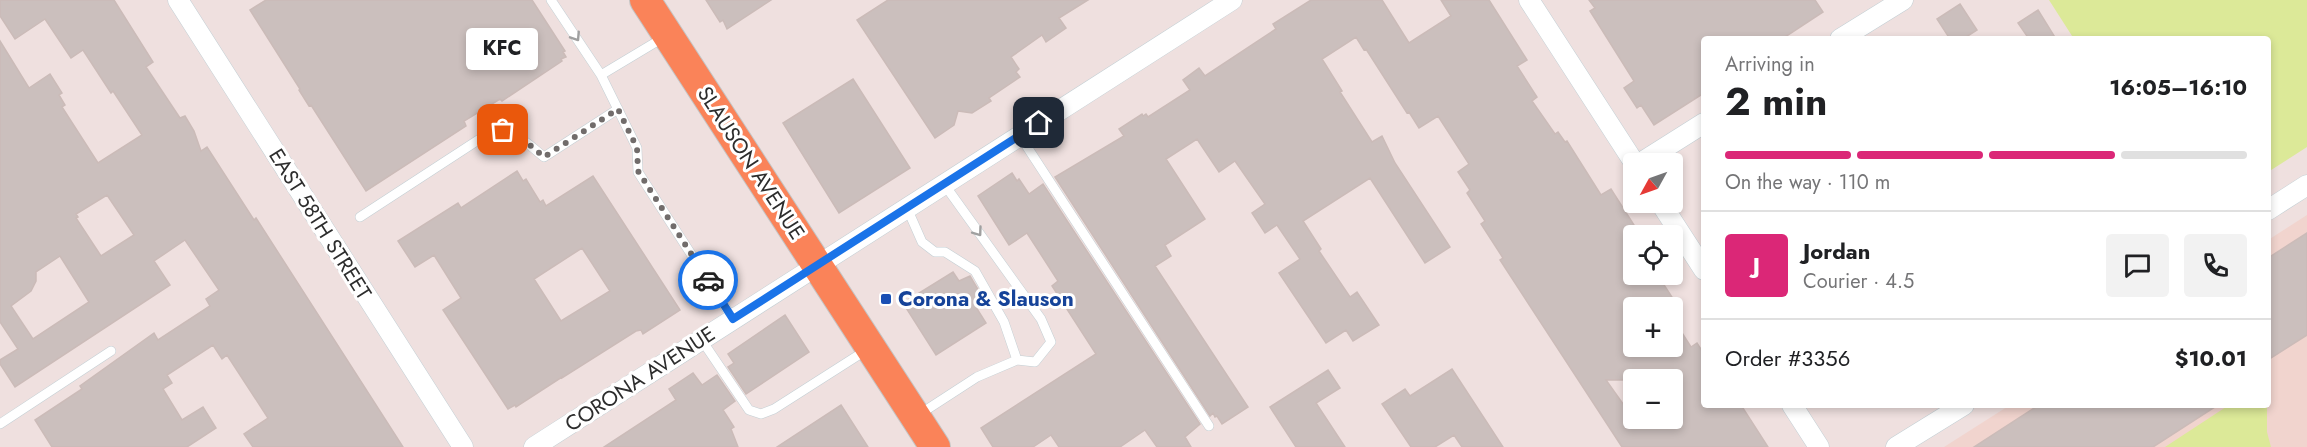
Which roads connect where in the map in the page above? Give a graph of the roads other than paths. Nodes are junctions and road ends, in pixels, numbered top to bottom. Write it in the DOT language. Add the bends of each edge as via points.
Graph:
graph roads {
  1 [pos="178,0"];
  2 [pos="551,0"];
  3 [pos="645,0"];
  4 [pos="1232,0"];
  5 [pos="1528,0"];
  6 [pos="1903,0"];
  7 [pos="668,35"];
  8 [pos="1845,36"];
  9 [pos="601,75"];
  10 [pos="618,109"];
  11 [pos="1701,125"];
  12 [pos="1020,136"];
  13 [pos="1630,153"];
  14 [pos="1655,153"];
  15 [pos="944,184"];
  16 [pos="2307,185"];
  17 [pos="907,208"];
  18 [pos="2271,208"];
  19 [pos="1667,213"];
  20 [pos="360,217"];
  21 [pos="817,265"];
  22 [pos="1701,265"];
  23 [pos="733,319"];
  24 [pos="701,339"];
  25 [pos="870,347"];
  26 [pos="111,351"];
  27 [pos="1017,360"];
  28 [pos="1794,408"];
  29 [pos="1959,408"];
  30 [pos="916,417"];
  31 [pos="0,424"];
  32 [pos="1209,426"];
  33 [pos="463,447"];
  34 [pos="534,447"];
  35 [pos="935,447"];
  36 [pos="1819,447"];
  37 [pos="1896,447"];
  1 -- 33 [label="street, EAST 58TH STREET"];
  2 -- 9 [label="lane, one-way"];
  3 -- 7 [label="main road, SLAUSON AVENUE"];
  4 -- 12 [label="street, CORONA AVENUE"];
  5 -- 13 [label="street"];
  6 -- 8 [label="street"];
  7 -- 9 [label="lane"];
  7 -- 21 [label="main road, SLAUSON AVENUE"];
  9 -- 10 [label="lane"];
  10 -- 20 [label="lane" via="544,157 519,136 492,131"];
  10 -- 23 [label="lane" via="637,148 638,171"];
  11 -- 14 [label="street"];
  12 -- 15 [label="street, CORONA AVENUE"];
  12 -- 32 [label="lane"];
  15 -- 17 [label="street, CORONA AVENUE"];
  15 -- 27 [label="lane, one-way" via="1041,319 1051,342 1035,362"];
  16 -- 18 [label="street"];
  17 -- 21 [label="street, CORONA AVENUE"];
  17 -- 27 [label="lane" via="922,242 975,270 1004,322"];
  19 -- 22 [label="street"];
  21 -- 23 [label="street, CORONA AVENUE"];
  21 -- 25 [label="main road, SLAUSON AVENUE"];
  23 -- 24 [label="street, CORONA AVENUE"];
  24 -- 25 [label="lane" via="749,410 761,414"];
  24 -- 34 [label="street, CORONA AVENUE"];
  25 -- 30 [label="main road, SLAUSON AVENUE"];
  26 -- 31 [label="lane"];
  27 -- 30 [label="lane" via="977,377"];
  28 -- 36 [label="street"];
  29 -- 37 [label="street"];
  30 -- 35 [label="main road, SLAUSON AVENUE"];
}
